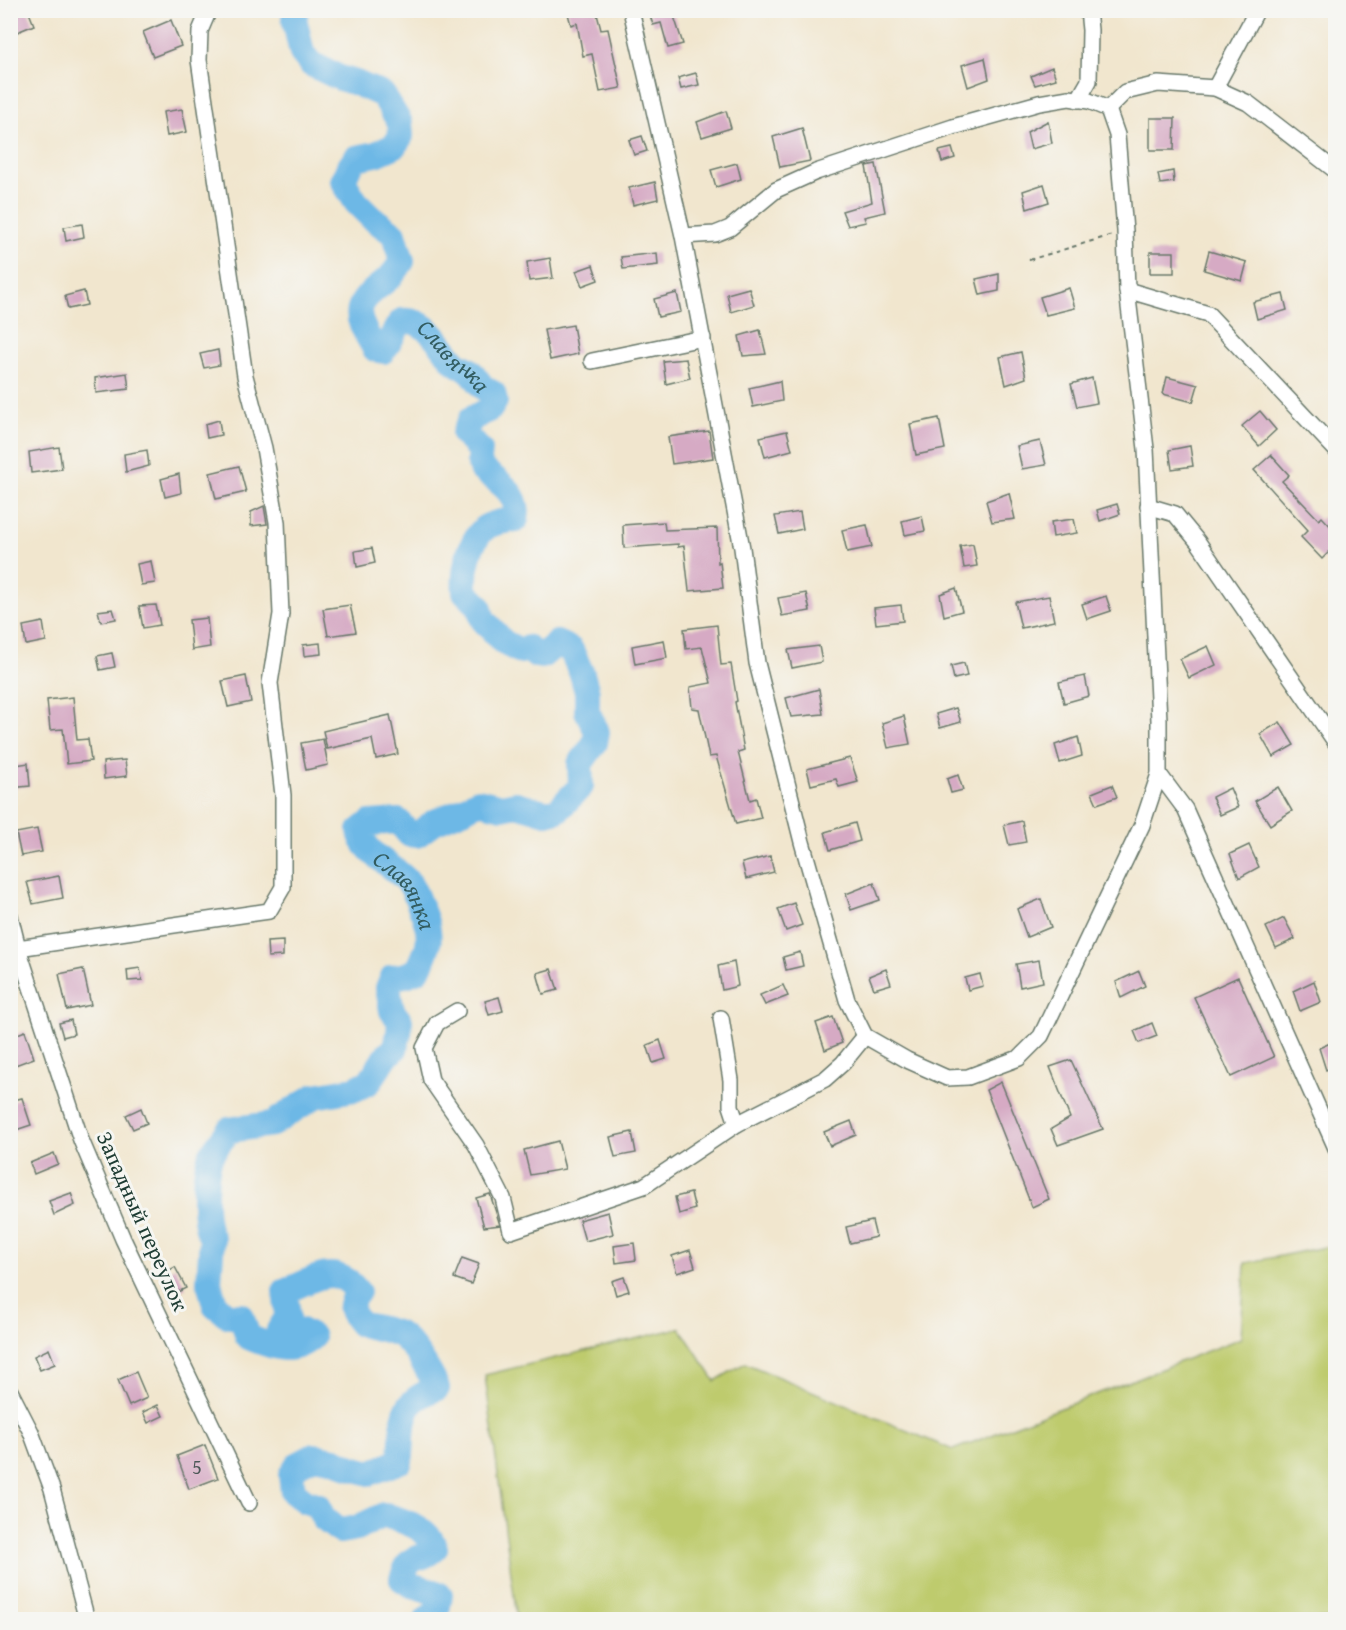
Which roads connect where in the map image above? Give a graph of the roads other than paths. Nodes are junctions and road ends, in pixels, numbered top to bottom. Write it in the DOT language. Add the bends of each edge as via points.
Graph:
graph roads {
  1 [pos="209,10"];
  2 [pos="630,10"];
  3 [pos="1088,10"];
  4 [pos="1257,10"];
  5 [pos="1215,88"];
  6 [pos="1078,100"];
  7 [pos="1108,109"];
  8 [pos="1335,171"];
  9 [pos="683,236"];
  10 [pos="1127,290"];
  11 [pos="702,338"];
  12 [pos="592,361"];
  13 [pos="1335,450"];
  14 [pos="1148,506"];
  15 [pos="1335,743"];
  16 [pos="1159,774"];
  17 [pos="10,916"];
  18 [pos="18,948"];
  19 [pos="457,1011"];
  20 [pos="721,1018"];
  21 [pos="864,1036"];
  22 [pos="737,1124"];
  23 [pos="1335,1148"];
  24 [pos="10,1391"];
  25 [pos="249,1503"];
  26 [pos="87,1620"];
  1 -- 18 [label="street" via="200,31 198,60 245,376 264,448 277,522 281,614 270,683 283,795 283,887 269,912"];
  2 -- 9 [label="street"];
  3 -- 6 [label="street" via="1089,81"];
  4 -- 5 [label="street"];
  5 -- 7 [label="street" via="1158,84 1125,92"];
  5 -- 8 [label="street" via="1248,103"];
  6 -- 7 [label="street"];
  6 -- 9 [label="street" via="1039,103 816,172 776,190 730,228 715,234"];
  7 -- 10 [label="street" via="1117,135"];
  9 -- 11 [label="street"];
  10 -- 13 [label="street" via="1208,314"];
  10 -- 14 [label="street" via="1146,449"];
  11 -- 12 [label="street"];
  11 -- 21 [label="street" via="742,548 756,663 847,1000"];
  14 -- 15 [label="street" via="1175,514 1198,542"];
  14 -- 16 [label="street"];
  16 -- 21 [label="street" via="1142,825 1041,1036 1019,1058 968,1077 947,1078"];
  16 -- 23 [label="street" via="1185,809"];
  17 -- 18 [label="street, Западный переулок"];
  18 -- 25 [label="street, Западный переулок" via="81,1140 123,1239"];
  19 -- 22 [label="street" via="437,1023 424,1048 431,1080 476,1145 503,1198 511,1231 644,1186"];
  20 -- 22 [label="street" via="731,1106"];
  21 -- 22 [label="street" via="825,1079"];
  24 -- 26 [label="street" via="31,1432 52,1489"];
}
